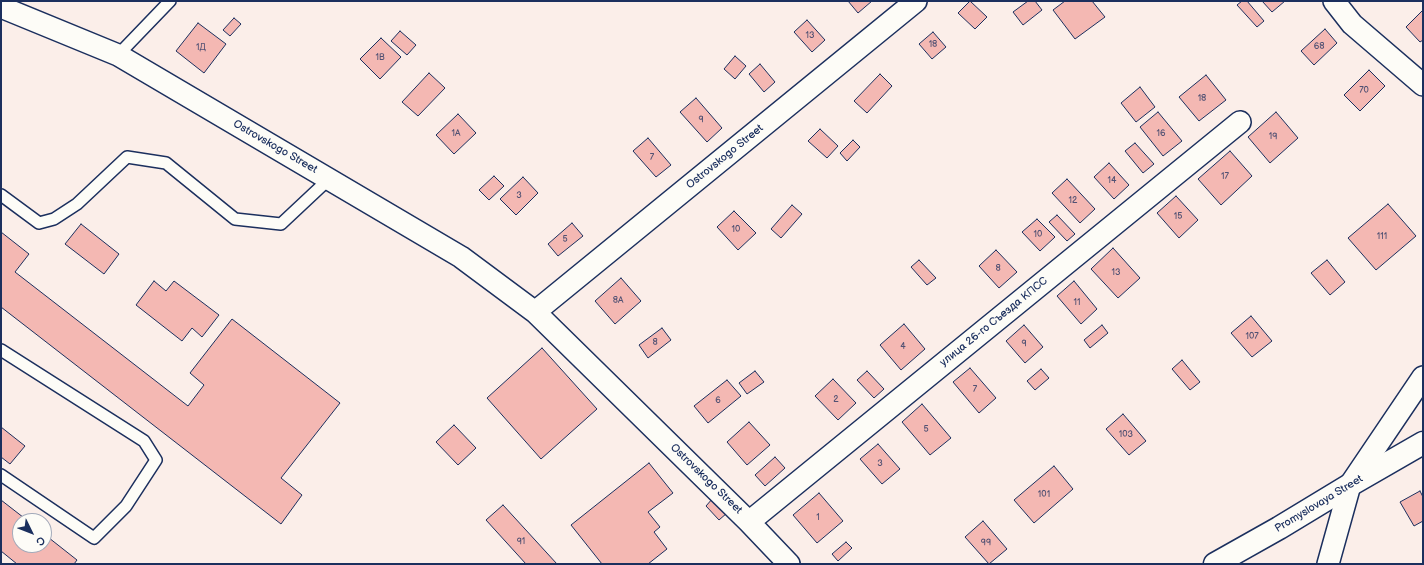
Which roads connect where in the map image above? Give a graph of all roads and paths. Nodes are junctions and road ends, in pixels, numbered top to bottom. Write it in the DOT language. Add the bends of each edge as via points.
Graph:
graph roads {
  1 [pos="170,1"];
  2 [pos="916,1"];
  3 [pos="1334,1"];
  4 [pos="1,7"];
  5 [pos="118,55"];
  6 [pos="1423,85"];
  7 [pos="1240,122"];
  8 [pos="329,179"];
  9 [pos="1,195"];
  10 [pos="535,312"];
  11 [pos="1,350"];
  12 [pos="1423,377"];
  13 [pos="1423,443"];
  14 [pos="1,475"];
  15 [pos="1350,485"];
  16 [pos="749,522"];
  17 [pos="789,564"];
  18 [pos="1215,564"];
  19 [pos="1328,564"];
  1 -- 5 [label="lane"];
  2 -- 10 [label="street, Ostrovskogo Street"];
  3 -- 6 [label="street" via="1352,24"];
  4 -- 5 [label="street, Ostrovskogo Street"];
  5 -- 8 [label="street, Ostrovskogo Street"];
  7 -- 16 [label="street, улица 26-го Съезда КПСС"];
  8 -- 9 [label="lane" via="281,224 236,219 166,163 127,158 76,204 54,219 39,223"];
  8 -- 10 [label="street, Ostrovskogo Street" via="461,257"];
  10 -- 16 [label="street, Ostrovskogo Street"];
  11 -- 14 [label="lane" via="144,441 156,460 126,506 94,538"];
  12 -- 15 [label="street"];
  13 -- 15 [label="main road, Promyslovaya Street"];
  15 -- 18 [label="main road, Promyslovaya Street"];
  15 -- 19 [label="street"];
  16 -- 17 [label="street, Ostrovskogo Street"];
}
